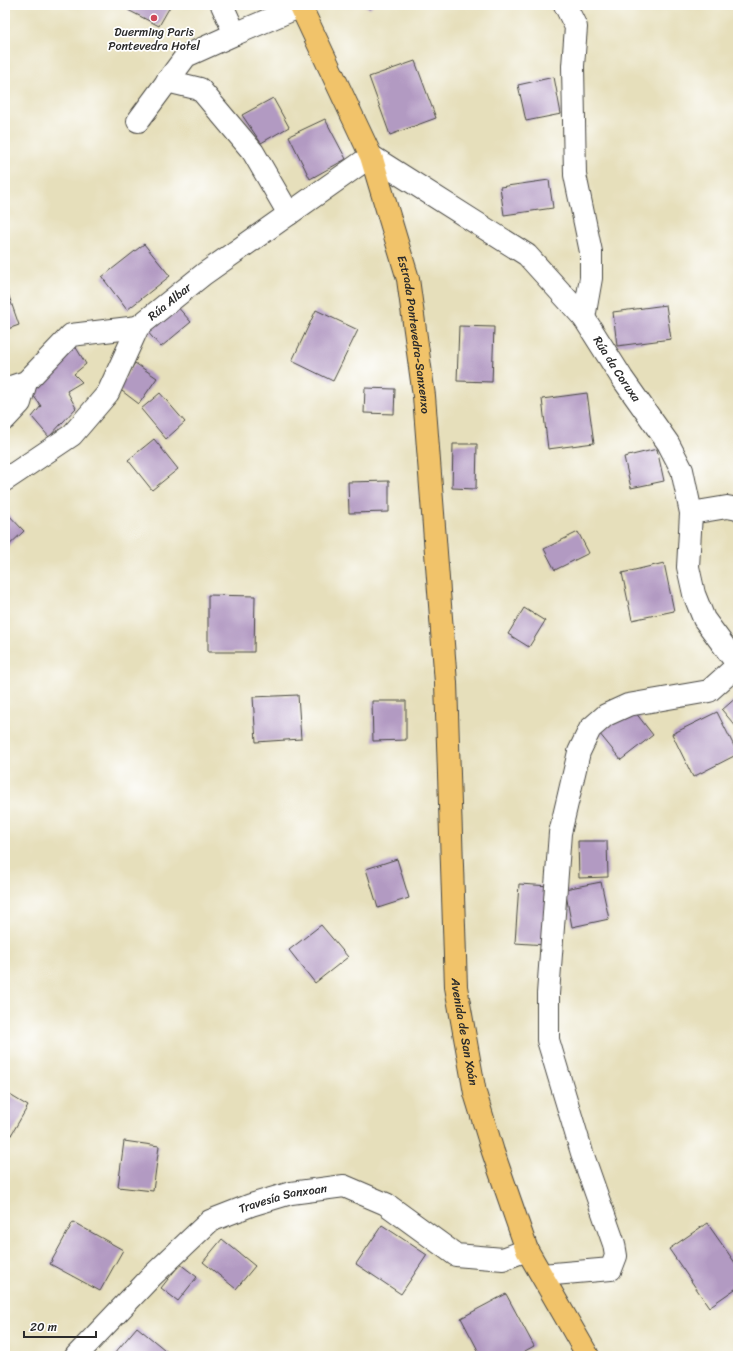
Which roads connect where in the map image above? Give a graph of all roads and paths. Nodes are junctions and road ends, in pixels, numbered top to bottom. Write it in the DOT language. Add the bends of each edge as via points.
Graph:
graph roads {
  1 [pos="222,5"];
  2 [pos="300,5"];
  3 [pos="565,5"];
  4 [pos="235,34"];
  5 [pos="168,80"];
  6 [pos="138,120"];
  7 [pos="371,156"];
  8 [pos="289,214"];
  9 [pos="584,318"];
  10 [pos="138,327"];
  11 [pos="26,382"];
  12 [pos="5,389"];
  13 [pos="5,419"];
  14 [pos="5,480"];
  15 [pos="738,509"];
  16 [pos="691,513"];
  17 [pos="738,665"];
  18 [pos="446,683"];
  19 [pos="528,1250"];
  20 [pos="542,1275"];
  21 [pos="76,1356"];
  22 [pos="588,1356"];
  1 -- 4 [label="street"];
  2 -- 4 [label="street"];
  2 -- 7 [label="main road, Estrada Pontevedra-Sanxenxo"];
  3 -- 9 [label="street" via="576,27 573,73 574,175 591,252 591,278"];
  4 -- 5 [label="street" via="186,56"];
  5 -- 6 [label="street"];
  5 -- 8 [label="street" via="200,89 253,152"];
  7 -- 8 [label="street, Rúa Albar"];
  7 -- 9 [label="street, Rúa da Coruxa" via="527,254"];
  7 -- 18 [label="main road, Estrada Pontevedra-Sanxenxo" via="408,279 424,396"];
  8 -- 10 [label="street, Rúa Albar" via="204,274"];
  9 -- 16 [label="street, Rúa da Coruxa" via="668,443 682,470"];
  10 -- 11 [label="street" via="71,335"];
  10 -- 14 [label="street, Rúa Albar" via="108,393 72,435"];
  11 -- 12 [label="street"];
  11 -- 13 [label="street" via="20,403"];
  15 -- 16 [label="street" via="727,507"];
  16 -- 17 [label="street, Rúa da Coruxa" via="688,567 694,594 704,619"];
  17 -- 20 [label="street" via="709,691 628,705 606,715 590,729 579,752 560,833 548,994 548,1040 616,1256 610,1269"];
  18 -- 19 [label="main road, Avenida de San Xoán" via="456,987 475,1093"];
  19 -- 20 [label="main road, Avenida de San Xoán"];
  19 -- 21 [label="street, Travesía Sanxoan" via="504,1259 456,1254 386,1204 344,1186 291,1193 210,1221"];
  20 -- 22 [label="main road, Avenida de San Xoán"];
}
